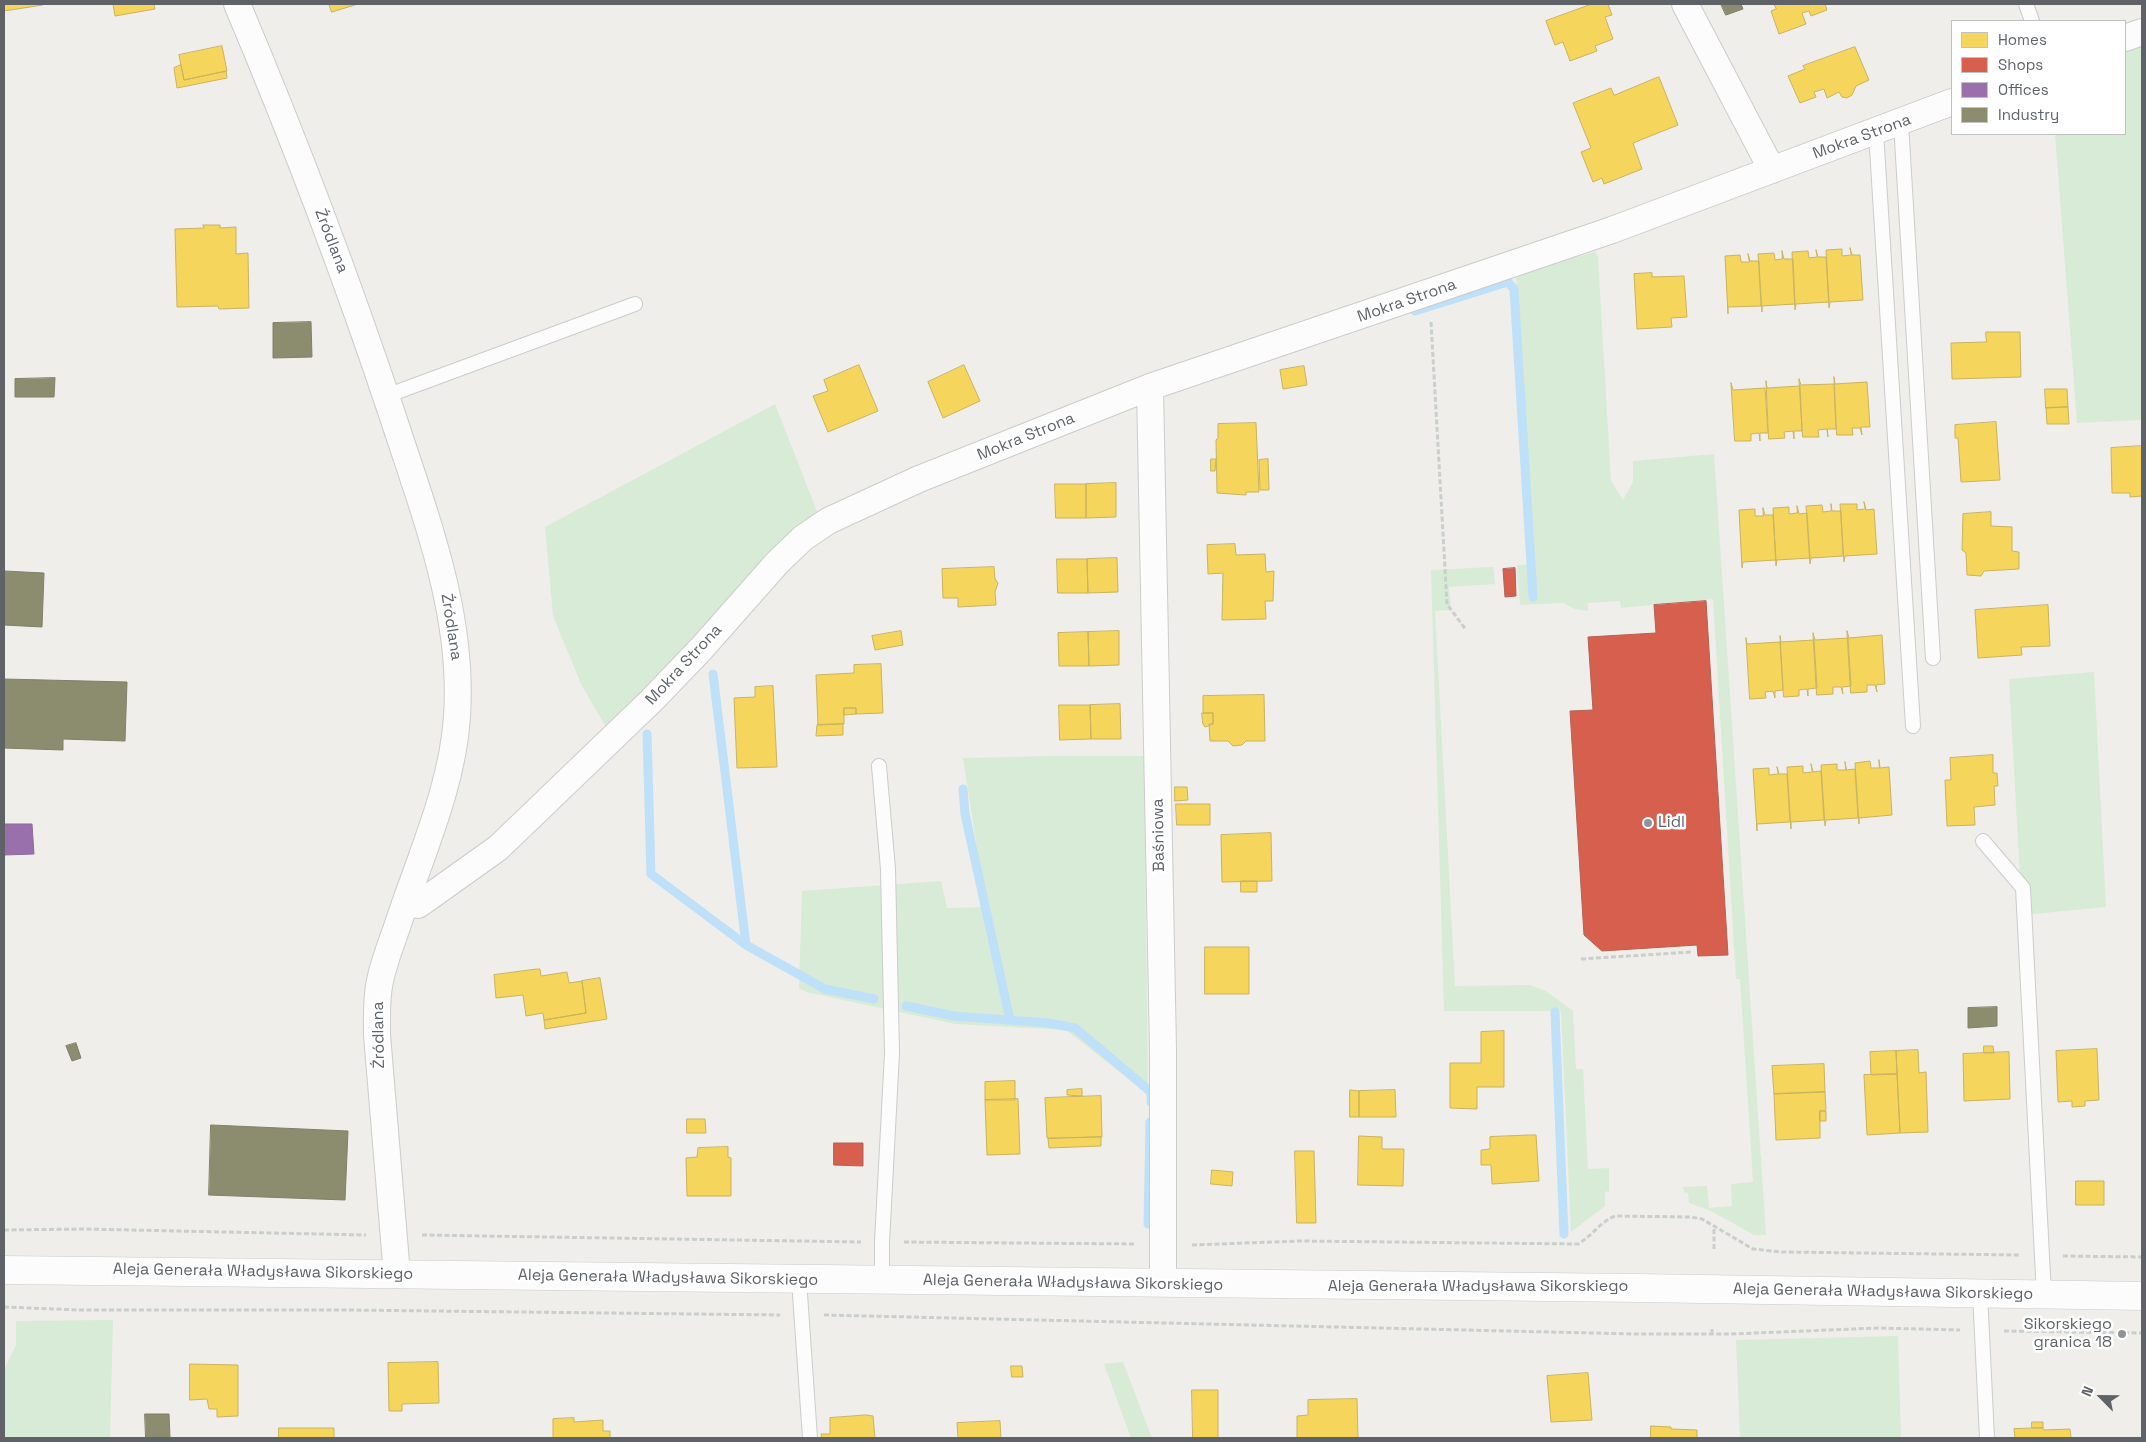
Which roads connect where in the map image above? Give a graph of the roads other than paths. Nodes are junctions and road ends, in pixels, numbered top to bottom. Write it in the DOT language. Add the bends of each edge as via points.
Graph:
graph roads {
  1 [pos="237,4"];
  2 [pos="1685,4"];
  3 [pos="2026,4"];
  4 [pos="2032,20"];
  5 [pos="2142,32"];
  6 [pos="2126,38"];
  7 [pos="1951,102"];
  8 [pos="1901,123"];
  9 [pos="1876,132"];
  10 [pos="1772,170"];
  11 [pos="635,304"];
  12 [pos="1150,387"];
  13 [pos="386,396"];
  14 [pos="1933,658"];
  15 [pos="1913,726"];
  16 [pos="879,766"];
  17 [pos="1983,841"];
  18 [pos="405,903"];
  19 [pos="4,1270"];
  20 [pos="397,1274"];
  21 [pos="799,1280"];
  22 [pos="882,1281"];
  23 [pos="1163,1284"];
  24 [pos="1980,1293"];
  25 [pos="2044,1294"];
  26 [pos="2142,1296"];
  27 [pos="810,1438"];
  28 [pos="1987,1438"];
  1 -- 13 [label="street, Źródlana" via="302,164"];
  2 -- 10 [label="street"];
  3 -- 4 [label="lane"];
  5 -- 6 [label="street"];
  7 -- 8 [label="street, Mokra Strona"];
  8 -- 9 [label="street, Mokra Strona"];
  8 -- 14 [label="lane"];
  9 -- 10 [label="street, Mokra Strona"];
  9 -- 15 [label="lane"];
  10 -- 12 [label="street, Mokra Strona" via="1429,294"];
  11 -- 13 [label="lane"];
  12 -- 18 [label="street, Mokra Strona" via="919,479 828,521 803,538 651,701 498,848 418,905"];
  12 -- 23 [label="street, Baśniowa" via="1163,1039"];
  13 -- 18 [label="street, Źródlana" via="430,529 448,600 458,677 458,714 445,787"];
  16 -- 22 [label="lane" via="888,869 892,1053"];
  17 -- 25 [label="lane" via="2023,888"];
  18 -- 20 [label="street, Źródlana" via="380,980 376,1035"];
  19 -- 20 [label="main road, Aleja Generała Władysława Sikorskiego"];
  20 -- 21 [label="main road, Aleja Generała Władysława Sikorskiego"];
  21 -- 22 [label="main road, Aleja Generała Władysława Sikorskiego"];
  21 -- 27 [label="lane"];
  22 -- 23 [label="main road, Aleja Generała Władysława Sikorskiego"];
  23 -- 24 [label="main road, Aleja Generała Władysława Sikorskiego"];
  24 -- 25 [label="main road, Aleja Generała Władysława Sikorskiego"];
  24 -- 28 [label="lane"];
  25 -- 26 [label="main road, Aleja Generała Władysława Sikorskiego"];
}
